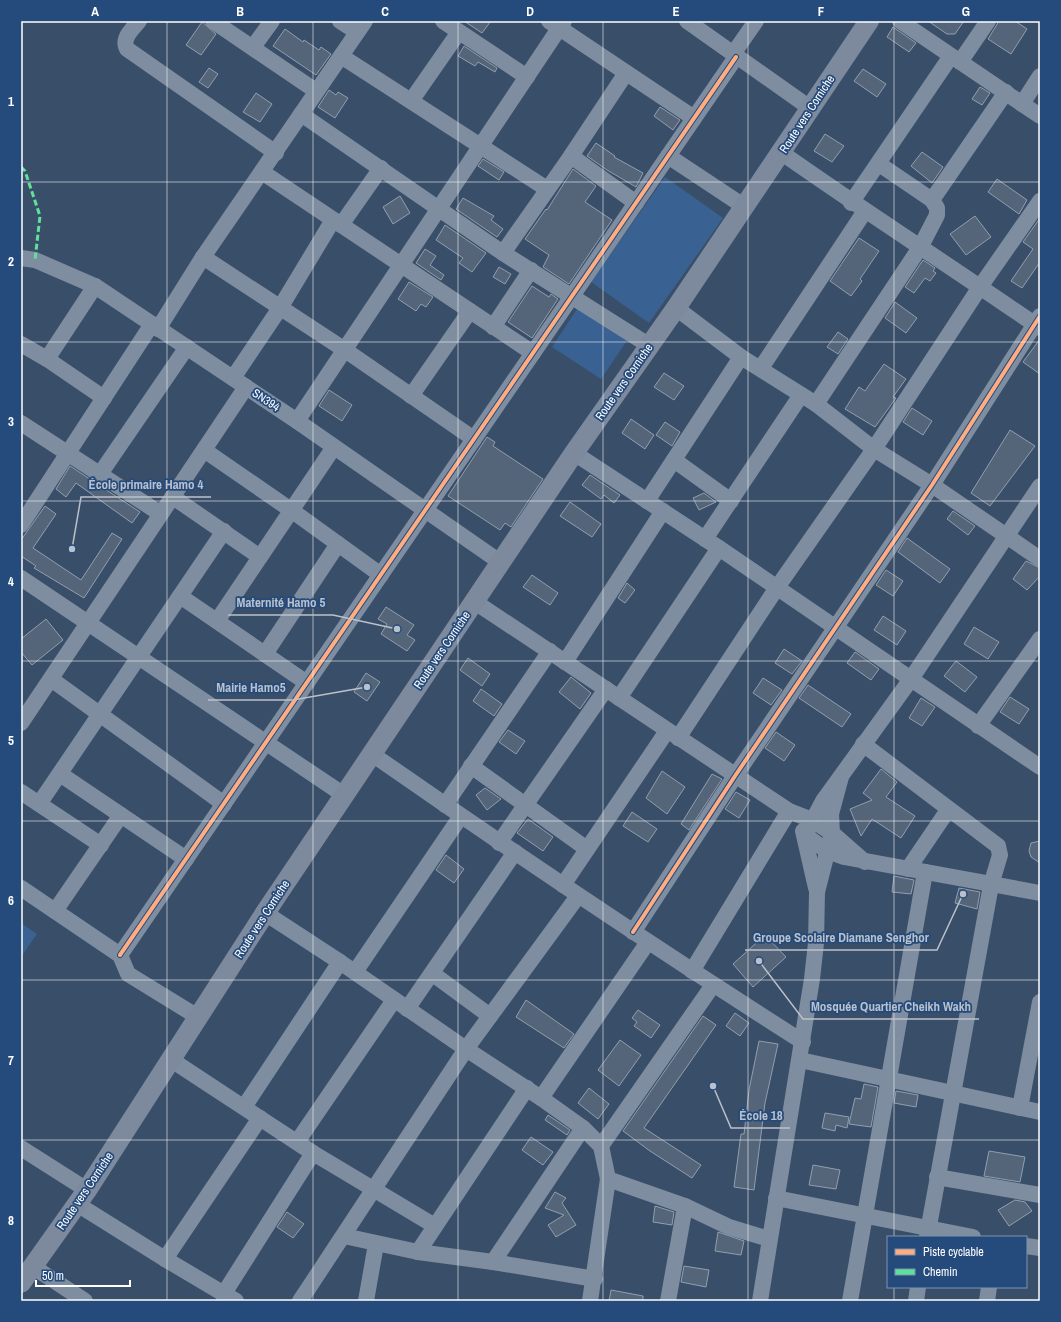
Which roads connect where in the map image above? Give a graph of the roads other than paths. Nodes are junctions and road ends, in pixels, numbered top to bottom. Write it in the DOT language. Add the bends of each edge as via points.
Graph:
graph roads {
  1 [pos="139,21"];
  2 [pos="213,21"];
  3 [pos="272,21"];
  4 [pos="340,21"];
  5 [pos="443,21"];
  6 [pos="687,21"];
  7 [pos="756,21"];
  8 [pos="869,21"];
  9 [pos="900,21"];
  10 [pos="988,21"];
  11 [pos="558,23"];
  12 [pos="361,27"];
  13 [pos="459,32"];
  14 [pos="253,47"];
  15 [pos="735,55"];
  16 [pos="341,56"];
  17 [pos="956,59"];
  18 [pos="626,73"];
  19 [pos="1040,76"];
  20 [pos="527,77"];
  21 [pos="316,91"];
  22 [pos="1006,92"];
  23 [pos="411,101"];
  24 [pos="1022,104"];
  25 [pos="810,108"];
  26 [pos="301,114"];
  27 [pos="1040,116"];
  28 [pos="694,118"];
  29 [pos="481,146"];
  30 [pos="276,152"];
  31 [pos="782,153"];
  32 [pos="571,156"];
  33 [pos="668,156"];
  34 [pos="879,164"];
  35 [pos="380,168"];
  36 [pos="262,172"];
  37 [pos="547,190"];
  38 [pos="932,200"];
  39 [pos="1040,200"];
  40 [pos="636,202"];
  41 [pos="852,203"];
  42 [pos="745,207"];
  43 [pos="439,209"];
  44 [pos="865,211"];
  45 [pos="337,222"];
  46 [pos="921,246"];
  47 [pos="503,252"];
  48 [pos="203,257"];
  49 [pos="21,258"];
  50 [pos="401,265"];
  51 [pos="531,270"];
  52 [pos="94,286"];
  53 [pos="980,287"];
  54 [pos="572,296"];
  55 [pos="280,308"];
  56 [pos="676,308"];
  57 [pos="470,311"];
  58 [pos="1038,323"];
  59 [pos="155,326"];
  60 [pos="493,327"];
  61 [pos="21,344"];
  62 [pos="650,346"];
  63 [pos="187,347"];
  64 [pos="345,350"];
  65 [pos="533,353"];
  66 [pos="741,357"];
  67 [pos="47,359"];
  68 [pos="761,368"];
  69 [pos="240,382"];
  70 [pos="801,395"];
  71 [pos="411,396"];
  72 [pos="104,398"];
  73 [pos="816,404"];
  74 [pos="297,421"];
  75 [pos="21,423"];
  76 [pos="474,439"];
  77 [pos="334,447"];
  78 [pos="874,449"];
  79 [pos="204,450"];
  80 [pos="68,453"];
  81 [pos="574,453"];
  82 [pos="674,460"];
  83 [pos="100,474"];
  84 [pos="932,485"];
  85 [pos="1040,486"];
  86 [pos="173,497"];
  87 [pos="647,500"];
  88 [pos="731,501"];
  89 [pos="292,510"];
  90 [pos="426,510"];
  91 [pos="663,511"];
  92 [pos="161,514"];
  93 [pos="21,525"];
  94 [pos="224,531"];
  95 [pos="1007,536"];
  96 [pos="705,539"];
  97 [pos="338,544"];
  98 [pos="719,548"];
  99 [pos="260,557"];
  100 [pos="1040,559"];
  101 [pos="500,562"];
  102 [pos="381,575"];
  103 [pos="21,578"];
  104 [pos="776,589"];
  105 [pos="180,596"];
  106 [pos="475,602"];
  107 [pos="217,621"];
  108 [pos="88,623"];
  109 [pos="835,628"];
  110 [pos="1040,639"];
  111 [pos="550,651"];
  112 [pos="266,654"];
  113 [pos="139,657"];
  114 [pos="565,662"];
  115 [pos="51,679"];
  116 [pos="911,679"];
  117 [pos="307,683"];
  118 [pos="612,693"];
  119 [pos="26,707"];
  120 [pos="100,714"];
  121 [pos="21,723"];
  122 [pos="978,726"];
  123 [pos="673,734"];
  124 [pos="266,742"];
  125 [pos="863,744"];
  126 [pos="372,754"];
  127 [pos="471,766"];
  128 [pos="1040,767"];
  129 [pos="60,774"];
  130 [pos="735,776"];
  131 [pos="841,777"];
  132 [pos="21,792"];
  133 [pos="344,795"];
  134 [pos="39,804"];
  135 [pos="224,804"];
  136 [pos="445,805"];
  137 [pos="524,806"];
  138 [pos="948,810"];
  139 [pos="791,812"];
  140 [pos="121,815"];
  141 [pos="461,816"];
  142 [pos="812,820"];
  143 [pos="832,833"];
  144 [pos="805,835"];
  145 [pos="500,843"];
  146 [pos="101,844"];
  147 [pos="587,849"];
  148 [pos="827,851"];
  149 [pos="515,852"];
  150 [pos="186,859"];
  151 [pos="865,862"];
  152 [pos="908,869"];
  153 [pos="925,872"];
  154 [pos="563,885"];
  155 [pos="991,885"];
  156 [pos="21,888"];
  157 [pos="817,892"];
  158 [pos="1040,893"];
  159 [pos="578,896"];
  160 [pos="55,911"];
  161 [pos="265,913"];
  162 [pos="633,932"];
  163 [pos="648,942"];
  164 [pos="120,955"];
  165 [pos="340,962"];
  166 [pos="692,971"];
  167 [pos="355,972"];
  168 [pos="433,974"];
  169 [pos="713,985"];
  170 [pos="1040,1002"];
  171 [pos="401,1005"];
  172 [pos="490,1016"];
  173 [pos="198,1017"];
  174 [pos="803,1042"];
  175 [pos="466,1049"];
  176 [pos="170,1059"];
  177 [pos="800,1060"];
  178 [pos="888,1080"];
  179 [pos="527,1088"];
  180 [pos="953,1093"];
  181 [pos="541,1098"];
  182 [pos="244,1107"];
  183 [pos="1020,1108"];
  184 [pos="1040,1112"];
  185 [pos="260,1118"];
  186 [pos="583,1128"];
  187 [pos="297,1142"];
  188 [pos="601,1146"];
  189 [pos="21,1148"];
  190 [pos="313,1153"];
  191 [pos="938,1177"];
  192 [pos="608,1179"];
  193 [pos="374,1189"];
  194 [pos="1040,1195"];
  195 [pos="82,1197"];
  196 [pos="776,1198"];
  197 [pos="685,1206"];
  198 [pos="864,1216"];
  199 [pos="435,1226"];
  200 [pos="928,1233"];
  201 [pos="344,1236"];
  202 [pos="962,1236"];
  203 [pos="769,1239"];
  204 [pos="376,1244"];
  205 [pos="1027,1246"];
  206 [pos="1040,1248"];
  207 [pos="418,1252"];
  208 [pos="165,1259"];
  209 [pos="493,1262"];
  210 [pos="32,1266"];
  211 [pos="595,1279"];
  212 [pos="21,1283"];
  213 [pos="918,1288"];
  214 [pos="989,1288"];
  215 [pos="230,1298"];
  216 [pos="85,1301"];
  217 [pos="300,1301"];
  218 [pos="366,1301"];
  219 [pos="590,1301"];
  220 [pos="668,1301"];
  221 [pos="760,1301"];
  222 [pos="850,1301"];
  223 [pos="916,1301"];
  224 [pos="987,1301"];
  1 -- 30 [label="street" via="124,41 127,49"];
  2 -- 14 [label="street"];
  3 -- 14 [label="street"];
  4 -- 12 [label="street"];
  5 -- 13 [label="street"];
  6 -- 15 [label="street"];
  7 -- 15 [label="street"];
  8 -- 25 [label="main road, Route vers Corniche"];
  9 -- 17 [label="street"];
  10 -- 17 [label="street"];
  11 -- 18 [label="street"];
  11 -- 20 [label="street"];
  12 -- 16 [label="street"];
  13 -- 20 [label="street"];
  13 -- 23 [label="street"];
  14 -- 21 [label="street"];
  15 -- 25 [label="street"];
  15 -- 28 [label="street"];
  16 -- 21 [label="street"];
  16 -- 23 [label="street"];
  17 -- 22 [label="street"];
  17 -- 34 [label="street"];
  18 -- 28 [label="street"];
  18 -- 32 [label="street"];
  19 -- 24 [label="street"];
  20 -- 29 [label="street"];
  21 -- 26 [label="street"];
  22 -- 24 [label="street"];
  22 -- 38 [label="street"];
  23 -- 29 [label="street"];
  24 -- 27 [label="street"];
  25 -- 31 [label="main road, Route vers Corniche"];
  26 -- 30 [label="street"];
  26 -- 35 [label="street"];
  28 -- 33 [label="street"];
  29 -- 37 [label="street"];
  29 -- 43 [label="street"];
  30 -- 36 [label="street"];
  31 -- 41 [label="street"];
  31 -- 42 [label="main road, Route vers Corniche"];
  32 -- 37 [label="street"];
  32 -- 40 [label="street"];
  33 -- 40 [label="street"];
  33 -- 42 [label="street"];
  34 -- 38 [label="street"];
  34 -- 41 [label="street"];
  35 -- 43 [label="street"];
  35 -- 45 [label="street"];
  36 -- 45 [label="street"];
  36 -- 48 [label="street"];
  37 -- 47 [label="street"];
  38 -- 46 [label="street" via="937,208 937,215"];
  39 -- 53 [label="street"];
  40 -- 54 [label="street"];
  41 -- 44 [label="street"];
  42 -- 56 [label="main road, Route vers Corniche"];
  43 -- 47 [label="street"];
  43 -- 50 [label="street"];
  44 -- 46 [label="street"];
  44 -- 68 [label="street"];
  45 -- 50 [label="street"];
  45 -- 55 [label="street"];
  46 -- 53 [label="street"];
  46 -- 73 [label="street"];
  47 -- 51 [label="street"];
  48 -- 55 [label="street"];
  48 -- 59 [label="street"];
  49 -- 52 [label="street, SN394" via="34,260"];
  50 -- 57 [label="street"];
  50 -- 64 [label="street"];
  51 -- 54 [label="street"];
  51 -- 60 [label="street"];
  52 -- 59 [label="street, SN394"];
  52 -- 67 [label="street"];
  53 -- 58 [label="street"];
  53 -- 78 [label="street"];
  54 -- 62 [label="street"];
  54 -- 65 [label="street"];
  55 -- 64 [label="street"];
  55 -- 69 [label="street"];
  56 -- 62 [label="main road, Route vers Corniche"];
  56 -- 66 [label="street"];
  57 -- 60 [label="street"];
  57 -- 71 [label="street"];
  58 -- 84 [label="street"];
  59 -- 63 [label="street, SN394"];
  59 -- 72 [label="street"];
  60 -- 65 [label="street"];
  61 -- 67 [label="street"];
  62 -- 81 [label="main road, Route vers Corniche"];
  63 -- 69 [label="street, SN394"];
  63 -- 83 [label="street"];
  64 -- 71 [label="street"];
  64 -- 74 [label="street"];
  65 -- 76 [label="street"];
  66 -- 68 [label="street"];
  66 -- 82 [label="street"];
  67 -- 72 [label="street"];
  68 -- 70 [label="street"];
  69 -- 74 [label="street, SN394"];
  69 -- 79 [label="street"];
  70 -- 73 [label="street"];
  70 -- 88 [label="street"];
  71 -- 76 [label="street"];
  72 -- 80 [label="street"];
  73 -- 78 [label="street"];
  74 -- 77 [label="street, SN394"];
  75 -- 80 [label="street"];
  76 -- 90 [label="street"];
  77 -- 89 [label="street"];
  77 -- 90 [label="street, SN394"];
  78 -- 84 [label="street"];
  78 -- 104 [label="street"];
  79 -- 86 [label="street"];
  79 -- 89 [label="street"];
  80 -- 83 [label="street"];
  80 -- 93 [label="street"];
  81 -- 87 [label="street"];
  81 -- 101 [label="main road, Route vers Corniche"];
  82 -- 87 [label="street"];
  82 -- 88 [label="street"];
  83 -- 92 [label="street"];
  84 -- 95 [label="street"];
  84 -- 109 [label="street"];
  85 -- 95 [label="street"];
  86 -- 92 [label="street"];
  86 -- 94 [label="street"];
  87 -- 91 [label="street"];
  88 -- 96 [label="street"];
  89 -- 97 [label="street"];
  89 -- 99 [label="street"];
  90 -- 101 [label="street, SN394"];
  90 -- 102 [label="street"];
  91 -- 96 [label="street"];
  91 -- 114 [label="street"];
  92 -- 108 [label="street"];
  94 -- 99 [label="street"];
  94 -- 105 [label="street"];
  95 -- 100 [label="street"];
  95 -- 116 [label="street"];
  96 -- 98 [label="street"];
  97 -- 102 [label="street"];
  97 -- 112 [label="street"];
  98 -- 104 [label="street"];
  98 -- 118 [label="street"];
  99 -- 107 [label="street"];
  101 -- 106 [label="main road, Route vers Corniche"];
  102 -- 117 [label="street"];
  103 -- 108 [label="street"];
  104 -- 109 [label="street"];
  104 -- 123 [label="street"];
  105 -- 107 [label="street"];
  105 -- 113 [label="street"];
  106 -- 111 [label="street"];
  106 -- 126 [label="main road, Route vers Corniche"];
  107 -- 112 [label="street"];
  108 -- 113 [label="street"];
  108 -- 115 [label="street"];
  109 -- 116 [label="street"];
  109 -- 130 [label="street"];
  110 -- 122 [label="street"];
  111 -- 114 [label="street"];
  111 -- 127 [label="street"];
  112 -- 117 [label="street"];
  113 -- 120 [label="street"];
  113 -- 124 [label="street"];
  114 -- 118 [label="street"];
  115 -- 119 [label="street"];
  115 -- 120 [label="street"];
  116 -- 122 [label="street"];
  116 -- 125 [label="street"];
  117 -- 124 [label="street"];
  118 -- 123 [label="street"];
  118 -- 137 [label="street"];
  119 -- 121 [label="street"];
  120 -- 129 [label="street"];
  120 -- 135 [label="street"];
  122 -- 128 [label="street"];
  123 -- 130 [label="street"];
  123 -- 147 [label="street"];
  124 -- 133 [label="street"];
  124 -- 135 [label="street"];
  125 -- 131 [label="street"];
  125 -- 138 [label="street"];
  126 -- 133 [label="main road, Route vers Corniche"];
  126 -- 136 [label="street"];
  127 -- 136 [label="street"];
  127 -- 137 [label="street"];
  129 -- 134 [label="street"];
  129 -- 140 [label="street"];
  130 -- 139 [label="street"];
  130 -- 162 [label="street"];
  131 -- 142 [label="street"];
  131 -- 143 [label="street" via="831,814"];
  132 -- 134 [label="street"];
  133 -- 161 [label="main road, Route vers Corniche"];
  134 -- 146 [label="street"];
  135 -- 150 [label="street"];
  136 -- 141 [label="street"];
  137 -- 145 [label="street"];
  137 -- 147 [label="street"];
  138 -- 152 [label="street"];
  138 -- 155 [label="street" via="998,846 1000,854"];
  139 -- 142 [label="street"];
  139 -- 144 [label="street"];
  139 -- 166 [label="street"];
  140 -- 146 [label="street"];
  140 -- 150 [label="street"];
  141 -- 145 [label="street"];
  141 -- 167 [label="street"];
  142 -- 143 [label="street"];
  142 -- 144 [label="street"];
  143 -- 148 [label="street"];
  143 -- 151 [label="street"];
  144 -- 148 [label="street"];
  144 -- 157 [label="street"];
  145 -- 149 [label="street"];
  146 -- 160 [label="street"];
  147 -- 154 [label="street"];
  148 -- 151 [label="street"];
  148 -- 157 [label="street"];
  149 -- 154 [label="street"];
  149 -- 168 [label="street"];
  150 -- 164 [label="street"];
  151 -- 152 [label="street"];
  152 -- 153 [label="street"];
  153 -- 155 [label="street"];
  153 -- 178 [label="street"];
  154 -- 159 [label="street"];
  155 -- 158 [label="street"];
  155 -- 180 [label="street"];
  156 -- 160 [label="street"];
  157 -- 174 [label="street" via="815,959"];
  159 -- 162 [label="street"];
  159 -- 172 [label="street"];
  160 -- 164 [label="street"];
  161 -- 165 [label="street"];
  161 -- 173 [label="main road, Route vers Corniche"];
  162 -- 163 [label="street"];
  163 -- 166 [label="street"];
  163 -- 181 [label="street"];
  164 -- 173 [label="street" via="128,974"];
  165 -- 167 [label="street"];
  165 -- 182 [label="street"];
  166 -- 169 [label="street"];
  167 -- 171 [label="street"];
  168 -- 171 [label="street"];
  168 -- 172 [label="street"];
  169 -- 174 [label="street"];
  169 -- 188 [label="street"];
  170 -- 183 [label="street"];
  171 -- 175 [label="street"];
  171 -- 187 [label="street"];
  172 -- 175 [label="street"];
  173 -- 176 [label="main road, Route vers Corniche"];
  174 -- 177 [label="street"];
  175 -- 179 [label="street"];
  175 -- 193 [label="street"];
  176 -- 182 [label="street"];
  176 -- 195 [label="main road, Route vers Corniche"];
  177 -- 178 [label="street"];
  177 -- 196 [label="street"];
  178 -- 180 [label="street"];
  178 -- 198 [label="street"];
  179 -- 181 [label="street"];
  179 -- 199 [label="street"];
  180 -- 183 [label="street"];
  180 -- 191 [label="street"];
  181 -- 186 [label="street"];
  182 -- 185 [label="street"];
  183 -- 184 [label="street"];
  185 -- 187 [label="street"];
  185 -- 208 [label="street"];
  186 -- 188 [label="street"];
  186 -- 209 [label="street"];
  187 -- 190 [label="street"];
  188 -- 192 [label="street"];
  189 -- 195 [label="street"];
  190 -- 193 [label="street"];
  190 -- 215 [label="street"];
  191 -- 194 [label="street"];
  191 -- 200 [label="street"];
  192 -- 197 [label="street"];
  192 -- 211 [label="street"];
  193 -- 199 [label="street"];
  193 -- 201 [label="street"];
  195 -- 208 [label="street"];
  195 -- 210 [label="main road, Route vers Corniche"];
  196 -- 198 [label="street"];
  196 -- 203 [label="street"];
  197 -- 203 [label="street" via="728,1227"];
  197 -- 220 [label="street"];
  198 -- 200 [label="street"];
  198 -- 222 [label="street"];
  199 -- 207 [label="street"];
  200 -- 202 [label="street"];
  201 -- 204 [label="street"];
  201 -- 217 [label="street"];
  203 -- 221 [label="street"];
  204 -- 207 [label="street"];
  204 -- 218 [label="street"];
  205 -- 206 [label="street"];
  207 -- 209 [label="street"];
  208 -- 215 [label="street"];
  209 -- 211 [label="street"];
  210 -- 212 [label="main road, Route vers Corniche"];
  210 -- 216 [label="street"];
  211 -- 219 [label="street"];
  213 -- 223 [label="street"];
  214 -- 224 [label="street"];
}
